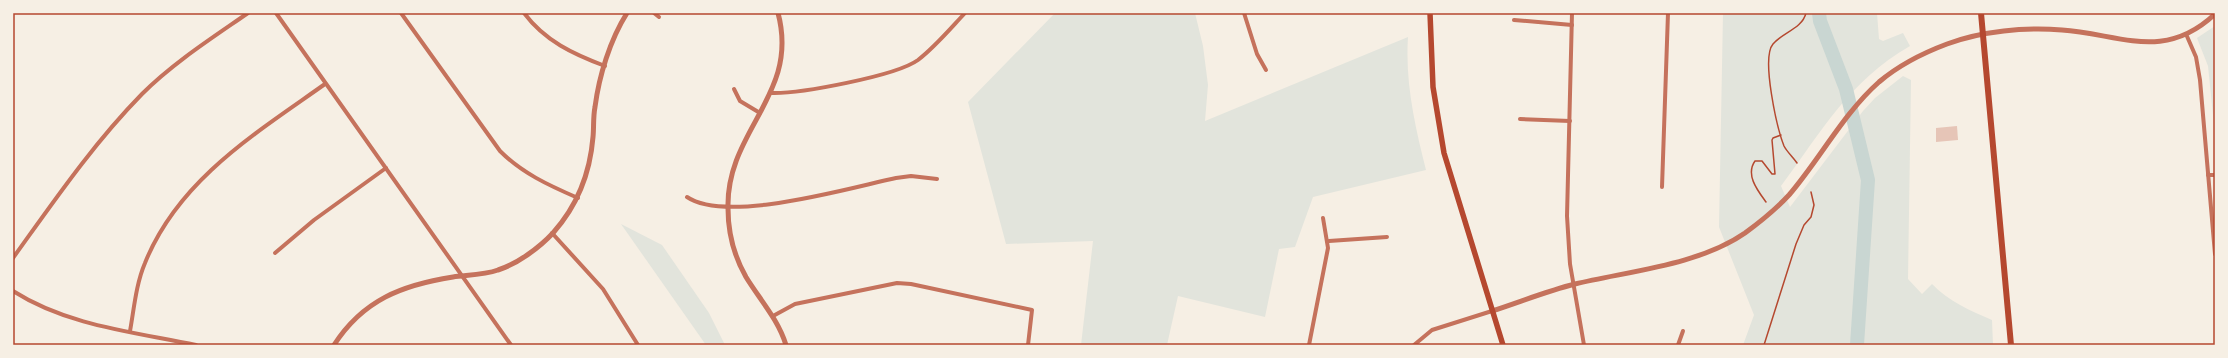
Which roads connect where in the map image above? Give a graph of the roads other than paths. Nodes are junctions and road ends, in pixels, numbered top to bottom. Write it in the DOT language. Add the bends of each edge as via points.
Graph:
graph roads {
  1 [pos="248,13"];
  2 [pos="276,13"];
  3 [pos="401,13"];
  4 [pos="524,13"];
  5 [pos="627,13"];
  6 [pos="654,13"];
  7 [pos="778,13"];
  8 [pos="965,13"];
  9 [pos="1244,13"];
  10 [pos="1430,13"];
  11 [pos="1572,13"];
  12 [pos="1668,13"];
  13 [pos="1981,13"];
  14 [pos="2215,14"];
  15 [pos="658,17"];
  16 [pos="1514,20"];
  17 [pos="1572,25"];
  18 [pos="2186,34"];
  19 [pos="1983,35"];
  20 [pos="605,66"];
  21 [pos="1266,70"];
  22 [pos="325,84"];
  23 [pos="734,89"];
  24 [pos="770,93"];
  25 [pos="760,113"];
  26 [pos="1520,119"];
  27 [pos="1570,121"];
  28 [pos="386,168"];
  29 [pos="2208,175"];
  30 [pos="2215,175"];
  31 [pos="937,179"];
  32 [pos="1662,187"];
  33 [pos="687,197"];
  34 [pos="578,198"];
  35 [pos="728,206"];
  36 [pos="1323,218"];
  37 [pos="552,233"];
  38 [pos="1387,237"];
  39 [pos="1328,241"];
  40 [pos="275,253"];
  41 [pos="2215,254"];
  42 [pos="13,258"];
  43 [pos="462,276"];
  44 [pos="1573,285"];
  45 [pos="13,291"];
  46 [pos="1492,311"];
  47 [pos="773,316"];
  48 [pos="130,331"];
  49 [pos="1683,331"];
  50 [pos="196,345"];
  51 [pos="334,345"];
  52 [pos="512,345"];
  53 [pos="638,345"];
  54 [pos="786,345"];
  55 [pos="1028,345"];
  56 [pos="1309,345"];
  57 [pos="1414,345"];
  58 [pos="1503,345"];
  59 [pos="1584,345"];
  60 [pos="1678,345"];
  61 [pos="2011,345"];
  1 -- 42 [label="street" via="197,49 143,93 91,150"];
  2 -- 22 [label="street"];
  3 -- 34 [label="street" via="500,151 529,175"];
  4 -- 20 [label="street" via="538,29 562,48"];
  5 -- 20 [label="street" via="615,36"];
  6 -- 15 [label="street"];
  7 -- 24 [label="street" via="782,34 782,56 777,78"];
  8 -- 24 [label="street" via="928,52 905,67 794,93"];
  9 -- 21 [label="street" via="1257,54"];
  10 -- 46 [label="main road" via="1437,120 1453,186"];
  11 -- 17 [label="street"];
  12 -- 32 [label="street"];
  13 -- 19 [label="main road"];
  14 -- 18 [label="street"];
  16 -- 17 [label="street"];
  17 -- 27 [label="street"];
  18 -- 19 [label="street" via="2165,40 2140,42 2063,30 2025,30"];
  18 -- 29 [label="street" via="2199,69"];
  19 -- 44 [label="street" via="1957,40 1930,50 1878,83 1853,110 1787,197 1743,234 1716,248 1688,258"];
  19 -- 61 [label="main road"];
  20 -- 34 [label="street" via="594,108 594,136 589,164"];
  22 -- 28 [label="street"];
  22 -- 48 [label="street" via="231,151 196,186 168,220 150,251 139,282"];
  23 -- 25 [label="street" via="740,101"];
  24 -- 25 [label="street"];
  25 -- 35 [label="street" via="734,164"];
  26 -- 27 [label="street"];
  27 -- 44 [label="street" via="1567,216"];
  28 -- 40 [label="street" via="314,220"];
  28 -- 43 [label="street"];
  29 -- 30 [label="street"];
  29 -- 41 [label="street"];
  31 -- 35 [label="street" via="911,176 768,204"];
  33 -- 35 [label="street" via="707,205"];
  34 -- 37 [label="street"];
  35 -- 47 [label="street" via="731,236 740,264"];
  36 -- 39 [label="street"];
  37 -- 43 [label="street" via="530,253 499,270"];
  37 -- 53 [label="street" via="603,289"];
  38 -- 39 [label="street"];
  39 -- 56 [label="street" via="1327,263"];
  43 -- 51 [label="street" via="411,285 385,296 358,316"];
  43 -- 52 [label="street"];
  44 -- 46 [label="street"];
  44 -- 59 [label="street"];
  45 -- 48 [label="street" via="48,310 70,318"];
  46 -- 57 [label="street" via="1432,330"];
  46 -- 58 [label="main road"];
  47 -- 54 [label="street"];
  47 -- 55 [label="street" via="795,304 896,284 911,284 1032,310"];
  48 -- 50 [label="street"];
  49 -- 60 [label="street"];
}
